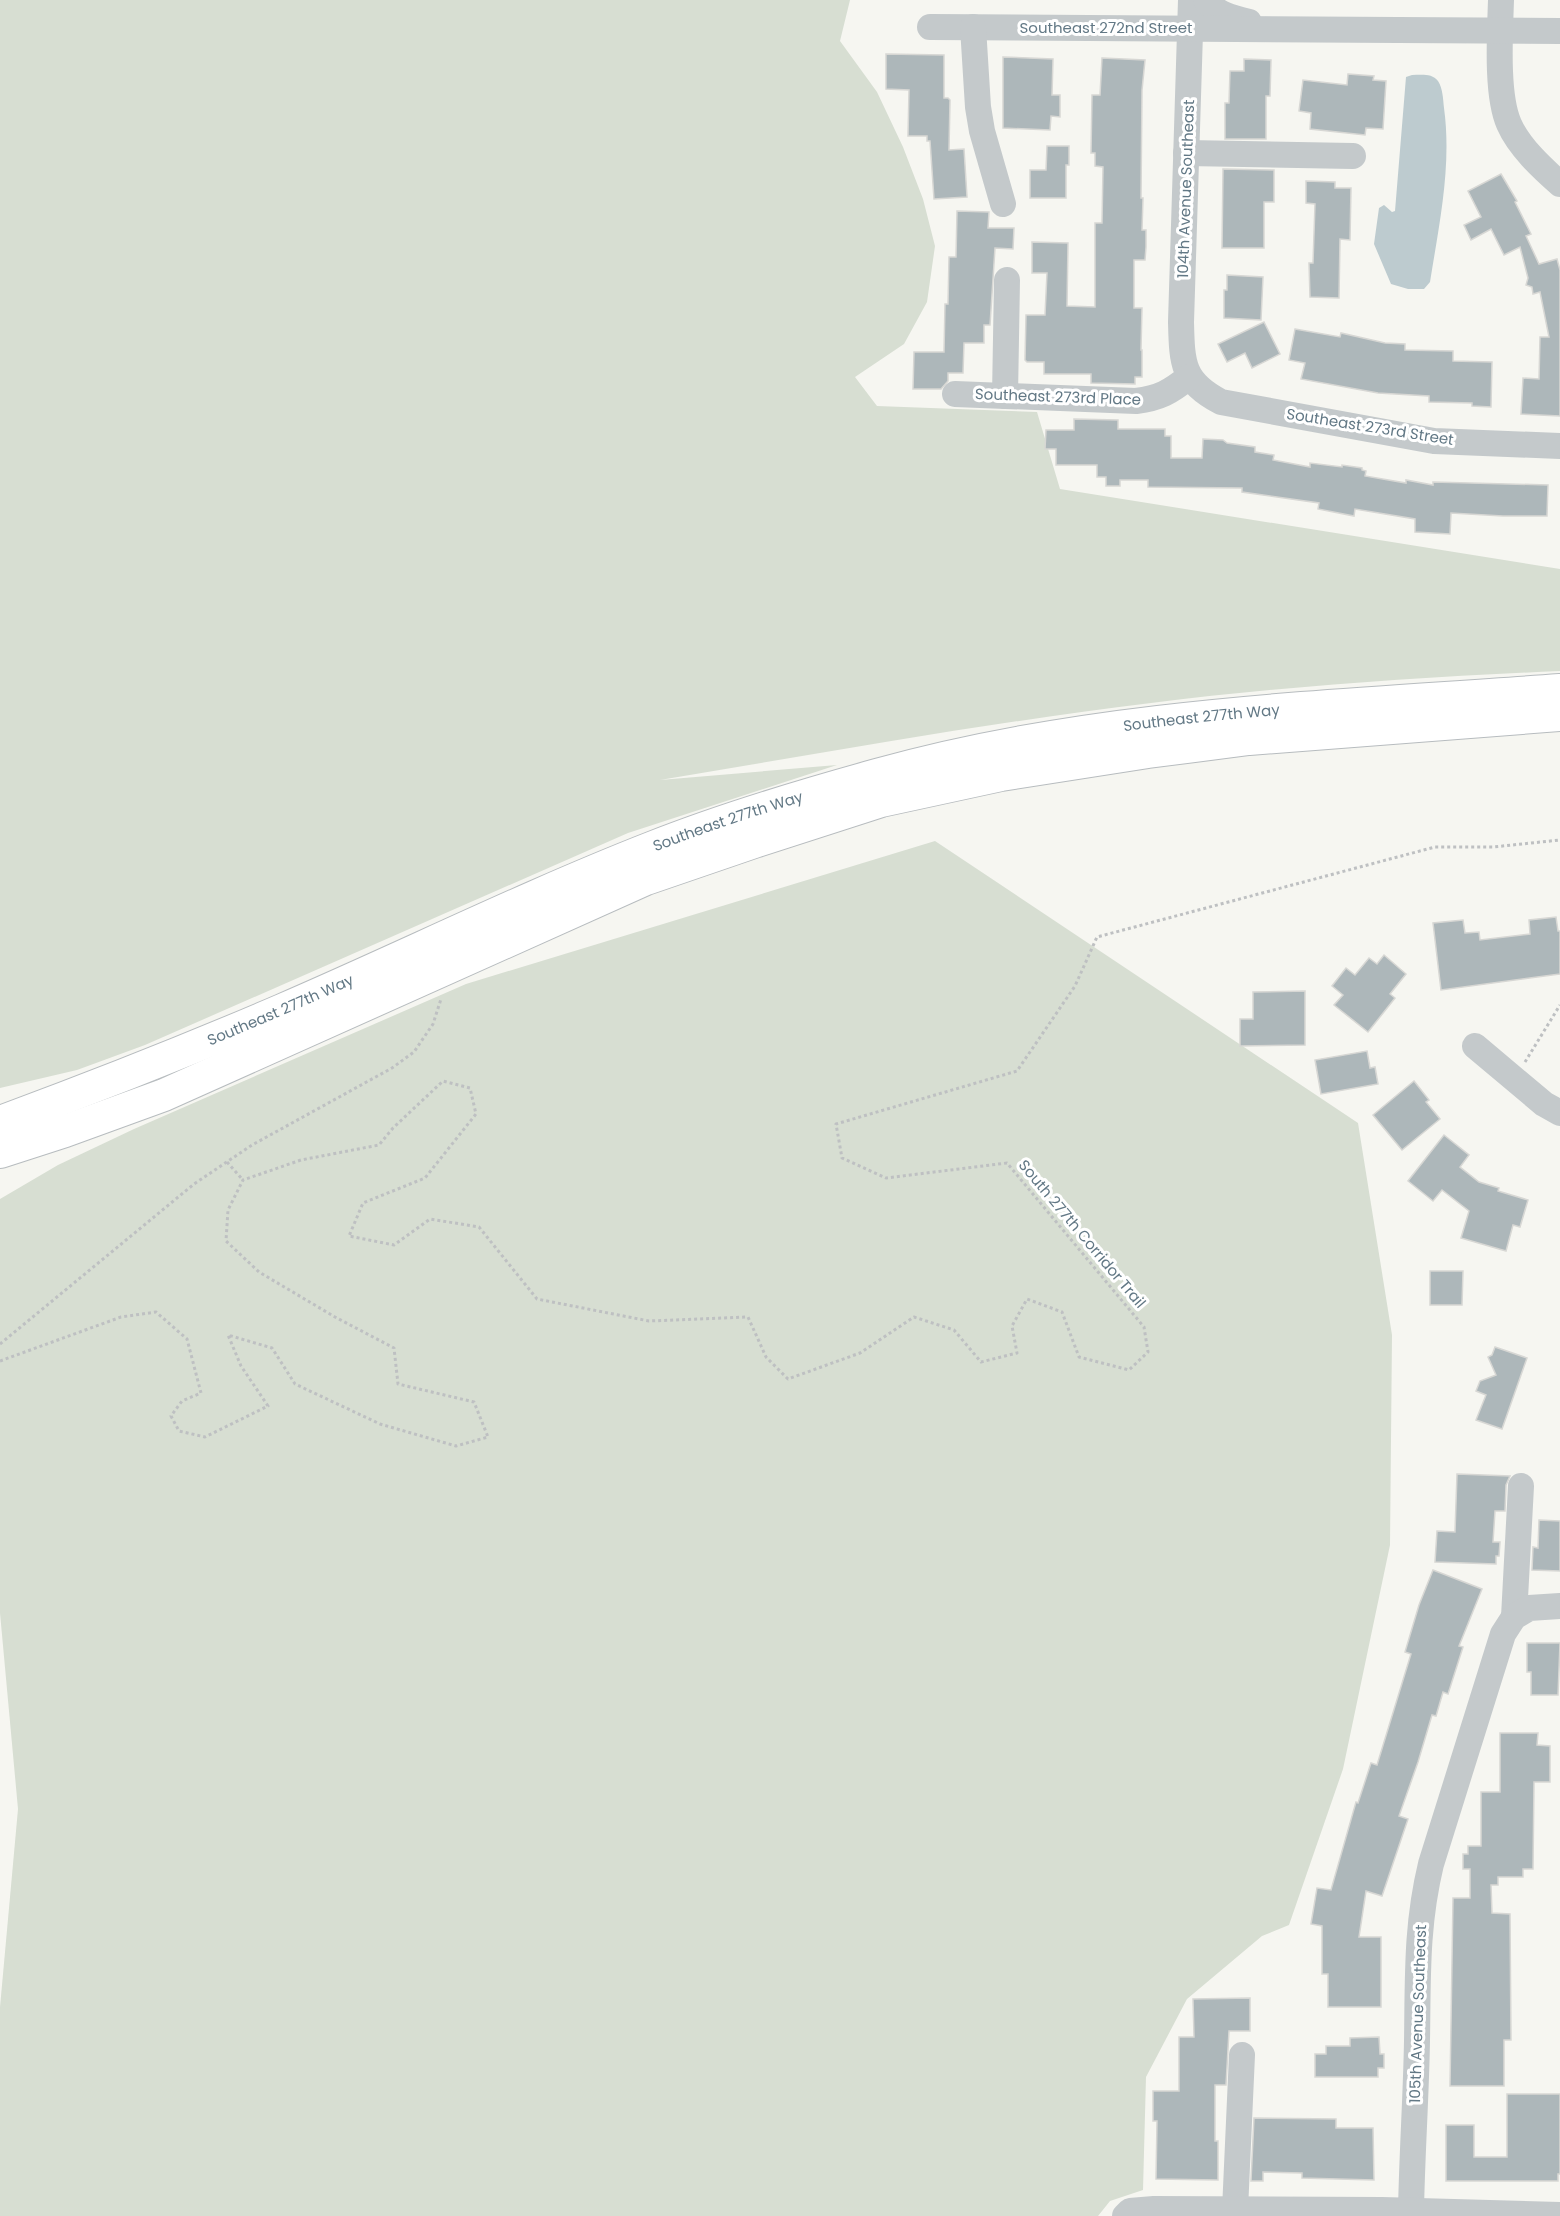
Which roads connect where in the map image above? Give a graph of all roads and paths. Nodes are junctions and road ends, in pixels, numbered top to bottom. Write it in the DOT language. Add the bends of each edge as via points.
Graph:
graph roads {
  1 [pos="1191,0"];
  2 [pos="1206,0"];
  3 [pos="1501,0"];
  4 [pos="930,27"];
  5 [pos="973,27"];
  6 [pos="1191,28"];
  7 [pos="1281,29"];
  8 [pos="1500,30"];
  9 [pos="1560,31"];
  10 [pos="1186,153"];
  11 [pos="1353,156"];
  12 [pos="1560,184"];
  13 [pos="1003,204"];
  14 [pos="1007,280"];
  15 [pos="1189,377"];
  16 [pos="955,394"];
  17 [pos="1005,396"];
  18 [pos="1560,446"];
  19 [pos="1560,685"];
  20 [pos="1560,690"];
  21 [pos="1500,695"];
  22 [pos="1560,716"];
  23 [pos="1413,727"];
  24 [pos="1560,733"];
  25 [pos="1560,840"];
  26 [pos="450,966"];
  27 [pos="1560,1005"];
  28 [pos="1475,1046"];
  29 [pos="1514,1079"];
  30 [pos="1560,1113"];
  31 [pos="0,1122"];
  32 [pos="0,1152"];
  33 [pos="227,1162"];
  34 [pos="243,1179"];
  35 [pos="0,1344"];
  36 [pos="0,1361"];
  37 [pos="1521,1486"];
  38 [pos="1560,1606"];
  39 [pos="1514,1617"];
  40 [pos="1242,2055"];
  41 [pos="1235,2210"];
  42 [pos="1411,2211"];
  43 [pos="1560,2215"];
  44 [pos="1125,2216"];
  1 -- 6 [label="street, 104th Avenue Southeast"];
  2 -- 7 [label="street, Southeast 272nd Street" via="1215,11 1232,18"];
  3 -- 8 [label="street"];
  4 -- 5 [label="street, Southeast 272nd Street"];
  5 -- 6 [label="street, Southeast 272nd Street"];
  5 -- 13 [label="street" via="979,115"];
  6 -- 7 [label="street, Southeast 272nd Street"];
  6 -- 10 [label="street, 104th Avenue Southeast"];
  7 -- 8 [label="street, Southeast 272nd Street"];
  8 -- 9 [label="street, Southeast 272nd Street"];
  8 -- 12 [label="street" via="1508,122 1517,139"];
  10 -- 11 [label="street"];
  10 -- 15 [label="street, 104th Avenue Southeast" via="1181,322 1182,350"];
  14 -- 17 [label="street"];
  15 -- 17 [label="street, Southeast 273rd Place" via="1155,399 1136,401"];
  15 -- 18 [label="street, Southeast 273rd Street" via="1221,402 1434,441"];
  16 -- 17 [label="street, Southeast 273rd Place"];
  19 -- 21 [label="main road"];
  20 -- 21 [label="main road"];
  21 -- 31 [label="main road, Southeast 277th Way" via="1343,704 1140,725 995,747 880,774 650,848 241,1028"];
  22 -- 23 [label="main road"];
  23 -- 24 [label="main road"];
  23 -- 26 [label="main road, Southeast 277th Way" via="1249,739 1148,752 1001,775 881,801 646,879"];
  25 -- 34 [label="path, South 277th Corridor Trail" via="1492,847 1435,847 1097,937 1075,986 1017,1071 836,1124 842,1158 886,1178 1007,1163 1144,1327 1148,1352 1129,1370 1080,1357 1062,1312 1027,1299 1012,1326 1017,1353 981,1362 954,1330 914,1317 860,1353 788,1379 766,1357 748,1317 649,1321 537,1299 479,1227 430,1219 394,1245 349,1236 363,1203 425,1178 476,1114 470,1088 443,1082 379,1145 301,1160"];
  26 -- 32 [label="main road, Southeast 277th Way" via="164,1095"];
  26 -- 33 [label="path" via="433,1024 414,1052"];
  27 -- 29 [label="path"];
  28 -- 29 [label="street"];
  29 -- 30 [label="street"];
  33 -- 34 [label="path"];
  33 -- 35 [label="path"];
  34 -- 36 [label="path" via="228,1210 226,1241 259,1272 394,1348 398,1384 474,1402 488,1437 456,1446 380,1424 295,1384 272,1348 228,1335 241,1366 268,1406 205,1437 179,1431 171,1416 182,1401 201,1393 187,1339 156,1312 121,1317"];
  37 -- 39 [label="street"];
  38 -- 39 [label="street" via="1529,1608"];
  39 -- 42 [label="street, 105th Avenue Southeast" via="1503,1634 1423,1896 1417,1966"];
  40 -- 41 [label="street"];
  41 -- 42 [label="street"];
  41 -- 44 [label="street" via="1155,2208 1130,2211"];
  42 -- 43 [label="street"];
}
